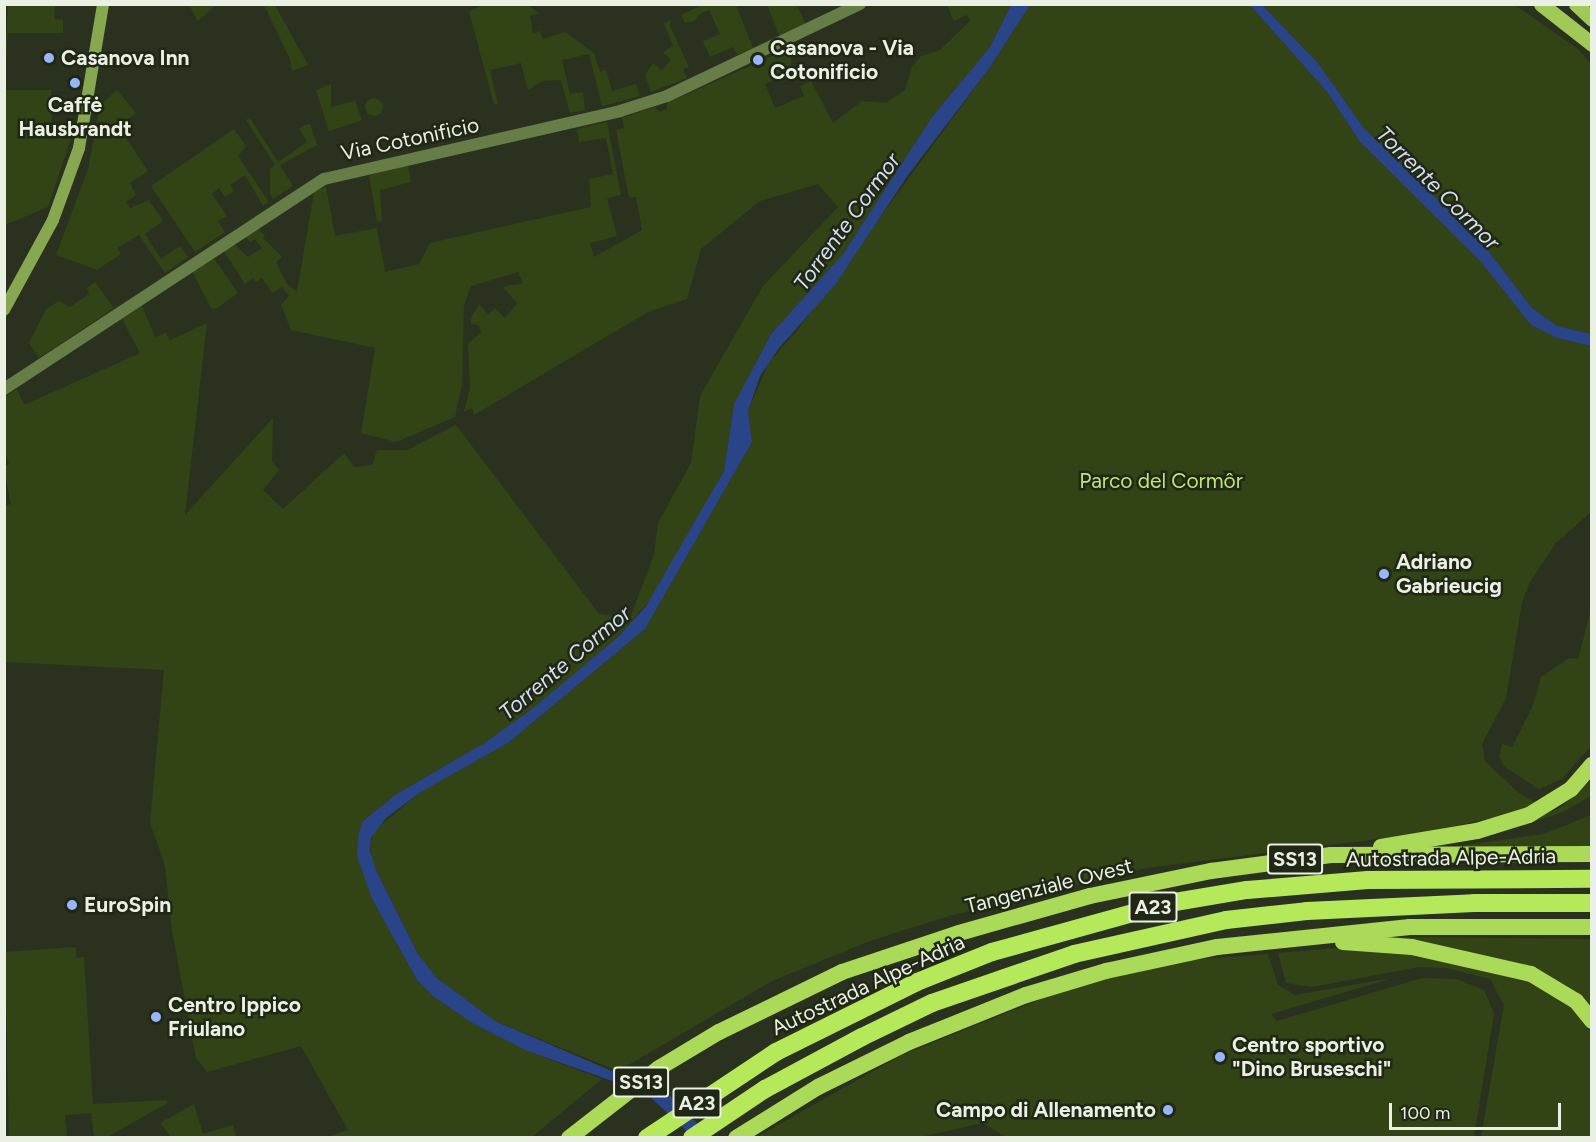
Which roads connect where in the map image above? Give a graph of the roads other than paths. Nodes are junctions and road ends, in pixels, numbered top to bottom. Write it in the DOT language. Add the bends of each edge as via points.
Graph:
graph roads {
  1 [pos="103,4"];
  2 [pos="860,4"];
  3 [pos="1541,4"];
  4 [pos="1576,4"];
  5 [pos="1592,19"];
  6 [pos="1592,44"];
  7 [pos="4,310"];
  8 [pos="8,385"];
  9 [pos="1592,765"];
  10 [pos="1592,854"];
  11 [pos="1331,855"];
  12 [pos="1592,879"];
  13 [pos="1592,903"];
  14 [pos="1592,927"];
  15 [pos="1268,941"];
  16 [pos="1592,1021"];
  17 [pos="569,1137"];
  18 [pos="647,1137"];
  19 [pos="692,1137"];
  20 [pos="736,1137"];
  1 -- 7 [label="main road" via="79,148 53,220"];
  2 -- 8 [label="street, Via Cotonificio" via="667,96 620,111 324,179"];
  3 -- 6 [label="main road"];
  4 -- 5 [label="main road"];
  9 -- 11 [label="highway" via="1556,801 1516,820 1477,831"];
  10 -- 11 [label="highway, Tangenziale Ovest / SS13"];
  11 -- 17 [label="highway, Tangenziale Ovest / SS13" via="1090,896 959,933 842,972 719,1032 659,1068"];
  12 -- 18 [label="highway, Autostrada Alpe-Adria / A23" via="1368,880 1247,890 1169,903 970,960 843,1016 747,1070"];
  13 -- 19 [label="highway, Autostrada Alpe-Adria / A23" via="1358,907 1226,920 1143,936 1074,954 932,1003 765,1089"];
  14 -- 15 [label="highway" via="1410,927"];
  15 -- 16 [label="highway" via="1402,946 1488,962 1556,986 1576,1001"];
  15 -- 20 [label="highway" via="1217,946 1026,995 909,1042 787,1105"];
}
